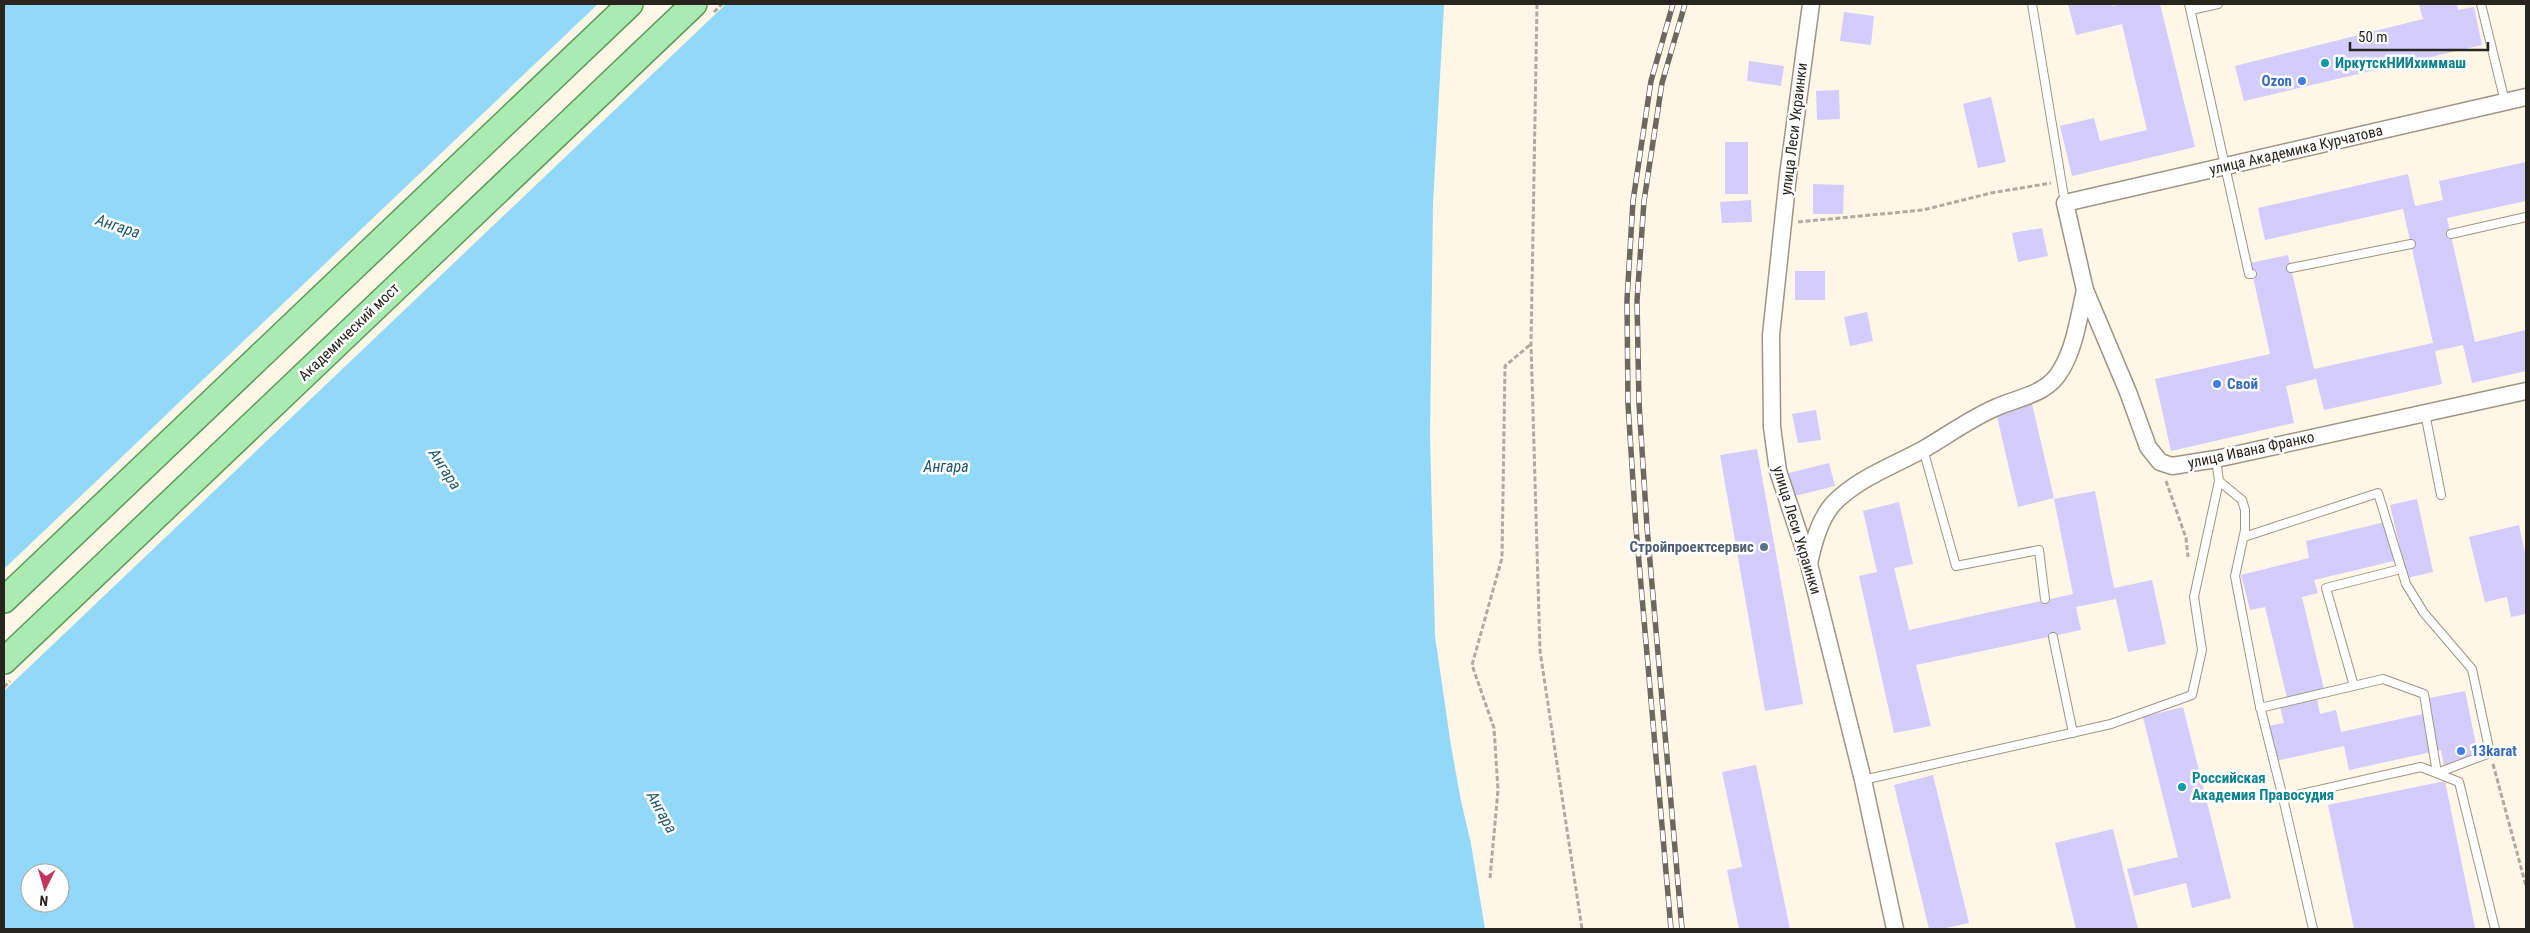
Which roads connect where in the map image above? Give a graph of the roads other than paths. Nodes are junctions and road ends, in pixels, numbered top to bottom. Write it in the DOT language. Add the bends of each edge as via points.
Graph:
graph roads {
  1 [pos="630,4"];
  2 [pos="694,4"];
  3 [pos="1811,4"];
  4 [pos="2032,4"];
  5 [pos="2218,4"];
  6 [pos="2481,4"];
  7 [pos="2190,7"];
  8 [pos="2526,97"];
  9 [pos="2505,102"];
  10 [pos="2226,166"];
  11 [pos="2065,203"];
  12 [pos="2526,217"];
  13 [pos="2451,234"];
  14 [pos="2411,244"];
  15 [pos="2291,268"];
  16 [pos="2252,274"];
  17 [pos="2085,290"];
  18 [pos="2526,391"];
  19 [pos="2425,413"];
  20 [pos="1923,449"];
  21 [pos="2216,458"];
  22 [pos="2219,481"];
  23 [pos="2441,495"];
  24 [pos="2244,537"];
  25 [pos="1809,564"];
  26 [pos="2401,569"];
  27 [pos="2045,599"];
  28 [pos="4,600"];
  29 [pos="2053,637"];
  30 [pos="4,661"];
  31 [pos="2354,686"];
  32 [pos="2260,708"];
  33 [pos="2073,733"];
  34 [pos="2437,773"];
  35 [pos="1863,780"];
  36 [pos="2283,798"];
  37 [pos="1895,929"];
  38 [pos="2313,929"];
  39 [pos="2495,929"];
  1 -- 28 [label="main road"];
  2 -- 30 [label="main road, Академический мост"];
  3 -- 25 [label="street, улица Леси Украинки" via="1771,335 1772,427 1778,471"];
  4 -- 11 [label="lane"];
  5 -- 7 [label="lane"];
  6 -- 9 [label="lane"];
  7 -- 10 [label="lane"];
  8 -- 9 [label="street, улица Академика Курчатова"];
  9 -- 10 [label="street, улица Академика Курчатова"];
  10 -- 11 [label="street, улица Академика Курчатова"];
  10 -- 16 [label="lane"];
  11 -- 17 [label="street"];
  12 -- 13 [label="lane"];
  14 -- 15 [label="lane"];
  17 -- 20 [label="street" via="2074,339 2061,371 2048,385 1970,420"];
  17 -- 21 [label="street, улица Ивана Франко" via="2146,441 2160,462 2172,466"];
  18 -- 19 [label="street, улица Ивана Франко"];
  19 -- 21 [label="street, улица Ивана Франко"];
  19 -- 23 [label="lane"];
  20 -- 25 [label="street" via="1876,472 1833,505 1821,524"];
  20 -- 27 [label="lane" via="1956,566 2039,550"];
  21 -- 22 [label="lane"];
  22 -- 24 [label="lane" via="2242,500"];
  22 -- 33 [label="lane" via="2194,597 2202,650 2192,695 2111,724"];
  24 -- 26 [label="lane" via="2378,493"];
  24 -- 32 [label="lane" via="2235,576"];
  25 -- 35 [label="street, улица Леси Украинки"];
  26 -- 31 [label="lane" via="2326,588"];
  26 -- 34 [label="lane" via="2406,584 2424,613 2472,669 2490,753"];
  29 -- 33 [label="lane"];
  31 -- 32 [label="lane"];
  31 -- 34 [label="lane" via="2383,679 2424,694"];
  32 -- 36 [label="lane"];
  33 -- 35 [label="lane"];
  34 -- 36 [label="lane" via="2421,767"];
  34 -- 39 [label="lane" via="2459,782"];
  35 -- 37 [label="street, улица Леси Украинки"];
  36 -- 38 [label="lane"];
}
